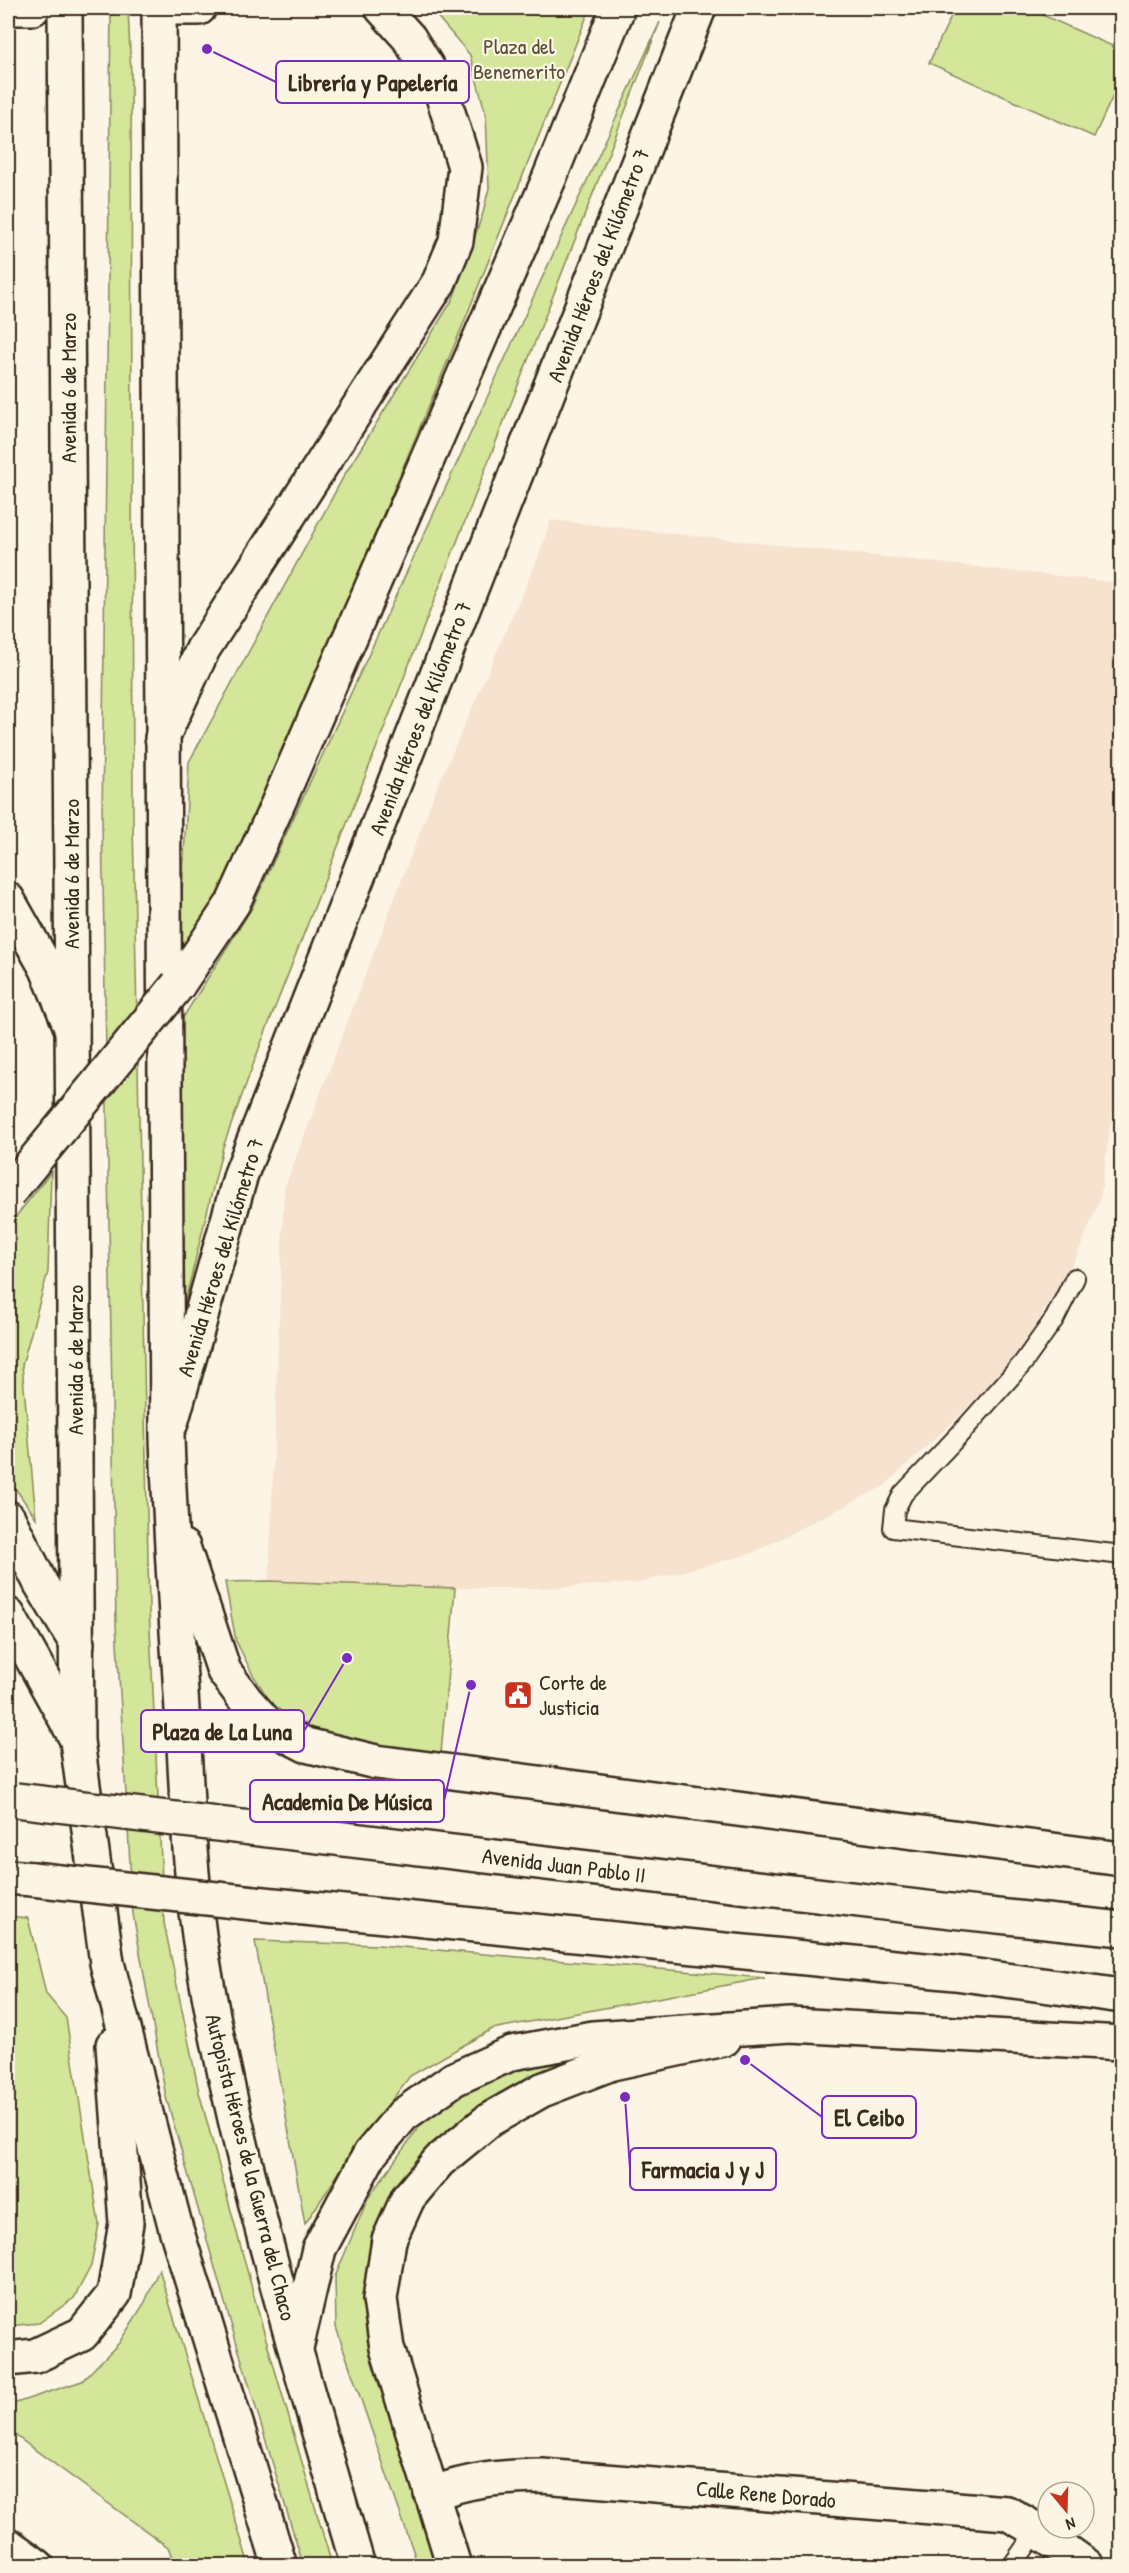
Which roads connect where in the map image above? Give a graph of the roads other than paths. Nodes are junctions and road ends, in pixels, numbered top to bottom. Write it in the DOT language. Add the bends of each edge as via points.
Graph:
graph roads {
  1 [pos="8,8"];
  2 [pos="33,8"];
  3 [pos="65,8"];
  4 [pos="159,8"];
  5 [pos="200,8"];
  6 [pos="382,8"];
  7 [pos="618,8"];
  8 [pos="699,8"];
  9 [pos="162,738"];
  10 [pos="8,900"];
  11 [pos="72,1031"];
  12 [pos="8,1193"];
  13 [pos="1075,1278"];
  14 [pos="167,1437"];
  15 [pos="169,1508"];
  16 [pos="8,1518"];
  17 [pos="1122,1555"];
  18 [pos="8,1614"];
  19 [pos="77,1644"];
  20 [pos="77,1741"];
  21 [pos="12,1800"];
  22 [pos="1122,1859"];
  23 [pos="20,1878"];
  24 [pos="1122,1929"];
  25 [pos="106,1959"];
  26 [pos="1122,1996"];
  27 [pos="791,2025"];
  28 [pos="1122,2043"];
  29 [pos="296,2349"];
  30 [pos="8,2359"];
  31 [pos="431,2494"];
  32 [pos="1036,2529"];
  33 [pos="1036,2531"];
  34 [pos="1051,2540"];
  35 [pos="8,2546"];
  36 [pos="36,2565"];
  37 [pos="280,2565"];
  38 [pos="358,2565"];
  39 [pos="454,2565"];
  40 [pos="1012,2565"];
  41 [pos="1087,2565"];
  1 -- 2 [label="main road"];
  3 -- 11 [label="main road, Avenida 6 de Marzo"];
  4 -- 5 [label="main road"];
  4 -- 9 [label="main road"];
  6 -- 9 [label="main road" via="409,38 445,101 465,167 456,241 439,282 203,649"];
  7 -- 12 [label="main road, bridge" via="549,179 233,903 178,985"];
  8 -- 14 [label="main road, Avenida Héroes del Kilómetro 7" via="241,1174"];
  9 -- 14 [label="main road"];
  10 -- 11 [label="main road" via="47,969"];
  11 -- 19 [label="main road, Avenida 6 de Marzo"];
  13 -- 17 [label="lane" via="1055,1318 1023,1363 903,1494 893,1528"];
  14 -- 15 [label="main road"];
  15 -- 22 [label="main road" via="224,1671 269,1726 306,1745 376,1761"];
  15 -- 29 [label="main road, Autopista Héroes de la Guerra del Chaco" via="189,1836 203,1957 224,2073"];
  16 -- 19 [label="main road"];
  18 -- 20 [label="main road"];
  19 -- 20 [label="main road, Avenida 6 de Marzo"];
  20 -- 25 [label="main road"];
  21 -- 24 [label="main road, Avenida Juan Pablo II, bridge"];
  23 -- 26 [label="main road, bridge" via="955,1972"];
  25 -- 30 [label="main road" via="126,2223 114,2294 82,2334 35,2356"];
  25 -- 37 [label="main road" via="176,2229"];
  27 -- 28 [label="main road"];
  27 -- 29 [label="main road" via="593,2038 512,2053 454,2079 403,2115 370,2154 319,2249"];
  27 -- 31 [label="main road" via="612,2063 542,2090 489,2120 439,2161 408,2198 388,2240 380,2300 387,2348"];
  29 -- 38 [label="main road, Autopista Héroes de la Guerra del Chaco"];
  31 -- 32 [label="main road, Calle Rene Dorado" via="464,2482 542,2476 1007,2514"];
  31 -- 39 [label="main road"];
  33 -- 40 [label="lane"];
  34 -- 41 [label="main road, Calle Rene Dorado"];
  35 -- 36 [label="main road"];
}
